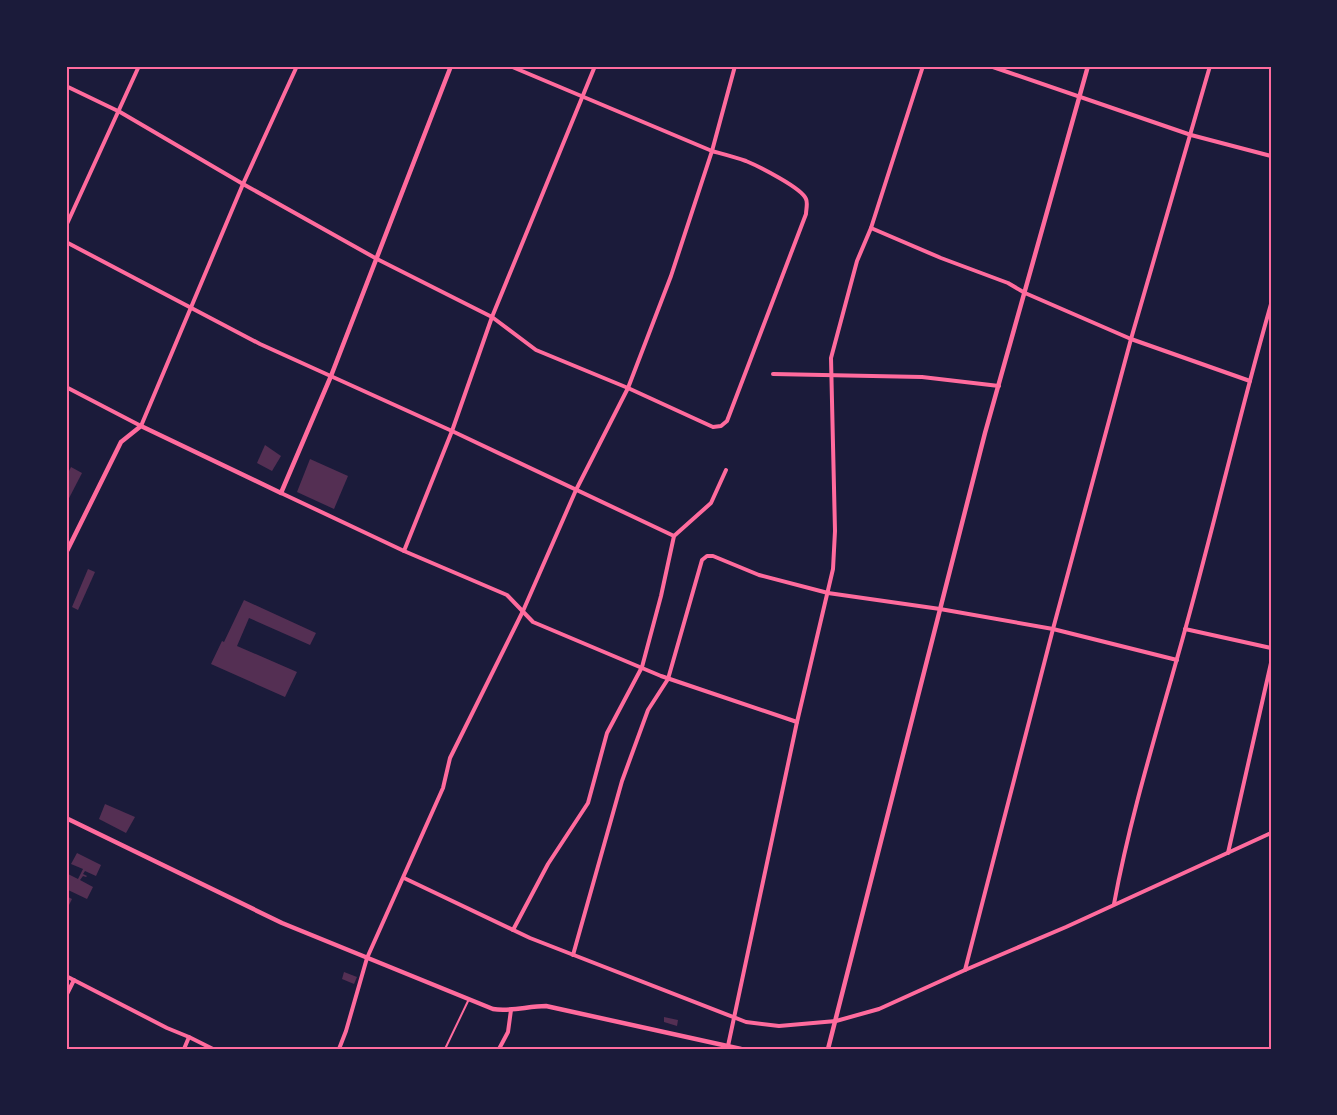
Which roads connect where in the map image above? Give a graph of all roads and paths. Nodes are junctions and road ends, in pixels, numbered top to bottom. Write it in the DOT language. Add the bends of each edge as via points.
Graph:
graph roads {
  1 [pos="139,66"];
  2 [pos="297,66"];
  3 [pos="451,66"];
  4 [pos="510,66"];
  5 [pos="595,66"];
  6 [pos="734,66"];
  7 [pos="922,66"];
  8 [pos="990,66"];
  9 [pos="1088,66"];
  10 [pos="1210,66"];
  11 [pos="66,86"];
  12 [pos="582,97"];
  13 [pos="1079,98"];
  14 [pos="120,112"];
  15 [pos="1191,135"];
  16 [pos="712,151"];
  17 [pos="1271,156"];
  18 [pos="243,184"];
  19 [pos="66,226"];
  20 [pos="871,228"];
  21 [pos="66,242"];
  22 [pos="377,258"];
  23 [pos="1025,293"];
  24 [pos="1271,304"];
  25 [pos="192,308"];
  26 [pos="492,317"];
  27 [pos="1131,339"];
  28 [pos="773,374"];
  29 [pos="331,376"];
  30 [pos="831,376"];
  31 [pos="1250,381"];
  32 [pos="999,386"];
  33 [pos="66,387"];
  34 [pos="628,388"];
  35 [pos="141,426"];
  36 [pos="452,431"];
  37 [pos="726,470"];
  38 [pos="576,490"];
  39 [pos="281,493"];
  40 [pos="674,536"];
  41 [pos="404,550"];
  42 [pos="66,553"];
  43 [pos="828,593"];
  44 [pos="940,609"];
  45 [pos="523,612"];
  46 [pos="1053,629"];
  47 [pos="1186,629"];
  48 [pos="1271,648"];
  49 [pos="1177,660"];
  50 [pos="1271,663"];
  51 [pos="642,667"];
  52 [pos="668,678"];
  53 [pos="797,722"];
  54 [pos="66,818"];
  55 [pos="1271,833"];
  56 [pos="1228,853"];
  57 [pos="404,878"];
  58 [pos="1114,904"];
  59 [pos="513,930"];
  60 [pos="573,955"];
  61 [pos="367,958"];
  62 [pos="965,970"];
  63 [pos="66,976"];
  64 [pos="74,980"];
  65 [pos="66,996"];
  66 [pos="469,999"];
  67 [pos="511,1010"];
  68 [pos="735,1016"];
  69 [pos="836,1021"];
  70 [pos="189,1037"];
  71 [pos="728,1046"];
  72 [pos="184,1049"];
  73 [pos="213,1049"];
  74 [pos="339,1049"];
  75 [pos="445,1049"];
  76 [pos="500,1049"];
  77 [pos="741,1049"];
  78 [pos="828,1049"];
  1 -- 14 [label="street"];
  2 -- 18 [label="street"];
  3 -- 22 [label="street"];
  4 -- 12 [label="street"];
  5 -- 12 [label="street"];
  6 -- 16 [label="street"];
  7 -- 20 [label="street"];
  8 -- 13 [label="street"];
  9 -- 13 [label="street"];
  10 -- 15 [label="street"];
  11 -- 14 [label="street"];
  12 -- 16 [label="street"];
  12 -- 26 [label="street"];
  13 -- 15 [label="street"];
  13 -- 23 [label="street"];
  14 -- 18 [label="street"];
  14 -- 19 [label="street"];
  15 -- 17 [label="street"];
  15 -- 27 [label="street"];
  16 -- 34 [label="street" via="671,276"];
  16 -- 34 [label="street" via="746,161 803,194 807,200 806,214 727,421 713,427"];
  18 -- 22 [label="street"];
  18 -- 25 [label="street"];
  20 -- 23 [label="street" via="1008,283"];
  20 -- 30 [label="street" via="857,261 831,358"];
  21 -- 25 [label="street"];
  22 -- 26 [label="street"];
  22 -- 29 [label="street"];
  23 -- 27 [label="street"];
  23 -- 32 [label="street"];
  24 -- 31 [label="street"];
  25 -- 29 [label="street"];
  25 -- 35 [label="street"];
  26 -- 34 [label="street" via="536,350"];
  26 -- 36 [label="street"];
  27 -- 31 [label="street"];
  27 -- 46 [label="street"];
  28 -- 30 [label="street"];
  29 -- 36 [label="street"];
  29 -- 39 [label="street"];
  30 -- 32 [label="street" via="922,378"];
  30 -- 43 [label="street" via="835,531"];
  31 -- 47 [label="street"];
  32 -- 44 [label="street"];
  33 -- 35 [label="street"];
  34 -- 38 [label="street"];
  35 -- 39 [label="street"];
  35 -- 42 [label="street" via="121,442"];
  36 -- 38 [label="street"];
  36 -- 41 [label="street"];
  37 -- 40 [label="street" via="711,503"];
  38 -- 40 [label="street"];
  38 -- 45 [label="street"];
  39 -- 41 [label="street"];
  40 -- 51 [label="street"];
  41 -- 45 [label="street" via="507,595"];
  43 -- 44 [label="street"];
  43 -- 52 [label="street" via="758,575 707,556 702,560"];
  43 -- 53 [label="street"];
  44 -- 46 [label="street"];
  44 -- 69 [label="street"];
  45 -- 51 [label="street" via="533,622"];
  45 -- 57 [label="street" via="450,758 443,788"];
  46 -- 49 [label="street"];
  46 -- 62 [label="street"];
  47 -- 48 [label="street"];
  47 -- 49 [label="street"];
  49 -- 58 [label="street"];
  50 -- 56 [label="street"];
  51 -- 52 [label="street"];
  51 -- 59 [label="street" via="606,733 588,802 548,864"];
  52 -- 53 [label="street"];
  52 -- 60 [label="street" via="648,710 622,781"];
  53 -- 68 [label="street"];
  54 -- 61 [label="street" via="282,923"];
  55 -- 56 [label="street"];
  56 -- 58 [label="street"];
  57 -- 59 [label="street"];
  57 -- 61 [label="street"];
  58 -- 62 [label="street"];
  59 -- 60 [label="street"];
  60 -- 68 [label="street"];
  61 -- 66 [label="street"];
  61 -- 74 [label="street"];
  62 -- 69 [label="street" via="879,1009"];
  63 -- 64 [label="street"];
  64 -- 65 [label="street"];
  64 -- 70 [label="street"];
  66 -- 67 [label="street" via="494,1009"];
  66 -- 75 [label="lane"];
  67 -- 71 [label="street" via="546,1006"];
  67 -- 76 [label="street" via="508,1032"];
  68 -- 69 [label="street" via="746,1022 779,1026"];
  68 -- 71 [label="street"];
  69 -- 78 [label="street"];
  70 -- 72 [label="street"];
  70 -- 73 [label="street"];
  71 -- 77 [label="street"];
}
